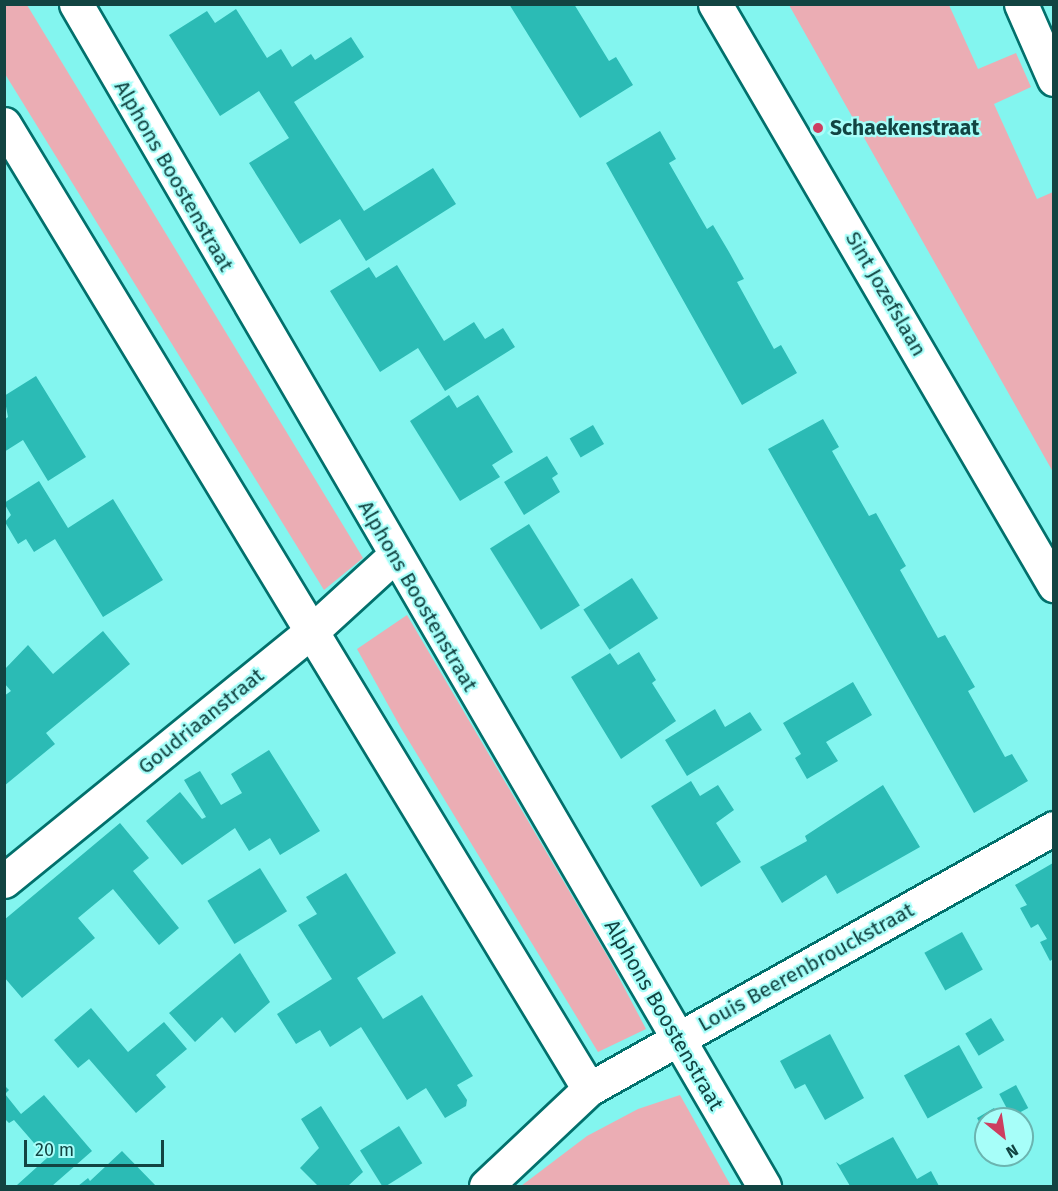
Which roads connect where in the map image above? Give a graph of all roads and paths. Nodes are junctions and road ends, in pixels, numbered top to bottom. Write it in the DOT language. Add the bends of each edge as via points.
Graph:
graph roads {
  1 [pos="76,4"];
  2 [pos="715,4"];
  3 [pos="1021,4"];
  4 [pos="1053,79"];
  5 [pos="4,124"];
  6 [pos="394,556"];
  7 [pos="1053,585"];
  8 [pos="312,630"];
  9 [pos="1053,828"];
  10 [pos="4,881"];
  11 [pos="678,1038"];
  12 [pos="589,1089"];
  13 [pos="486,1186"];
  14 [pos="764,1186"];
  1 -- 6 [label="street, Alphons Boostenstraat"];
  2 -- 7 [label="street, Sint Jozefslaan"];
  3 -- 4 [label="street"];
  5 -- 8 [label="street"];
  6 -- 8 [label="street, Goudriaanstraat"];
  6 -- 11 [label="street, Alphons Boostenstraat"];
  8 -- 10 [label="street, Goudriaanstraat"];
  8 -- 12 [label="street"];
  9 -- 11 [label="street, Louis Beerenbrouckstraat"];
  11 -- 12 [label="street, Louis Beerenbrouckstraat"];
  11 -- 14 [label="street, Alphons Boostenstraat"];
  12 -- 13 [label="street, Louis Beerenbrouckstraat"];
}
